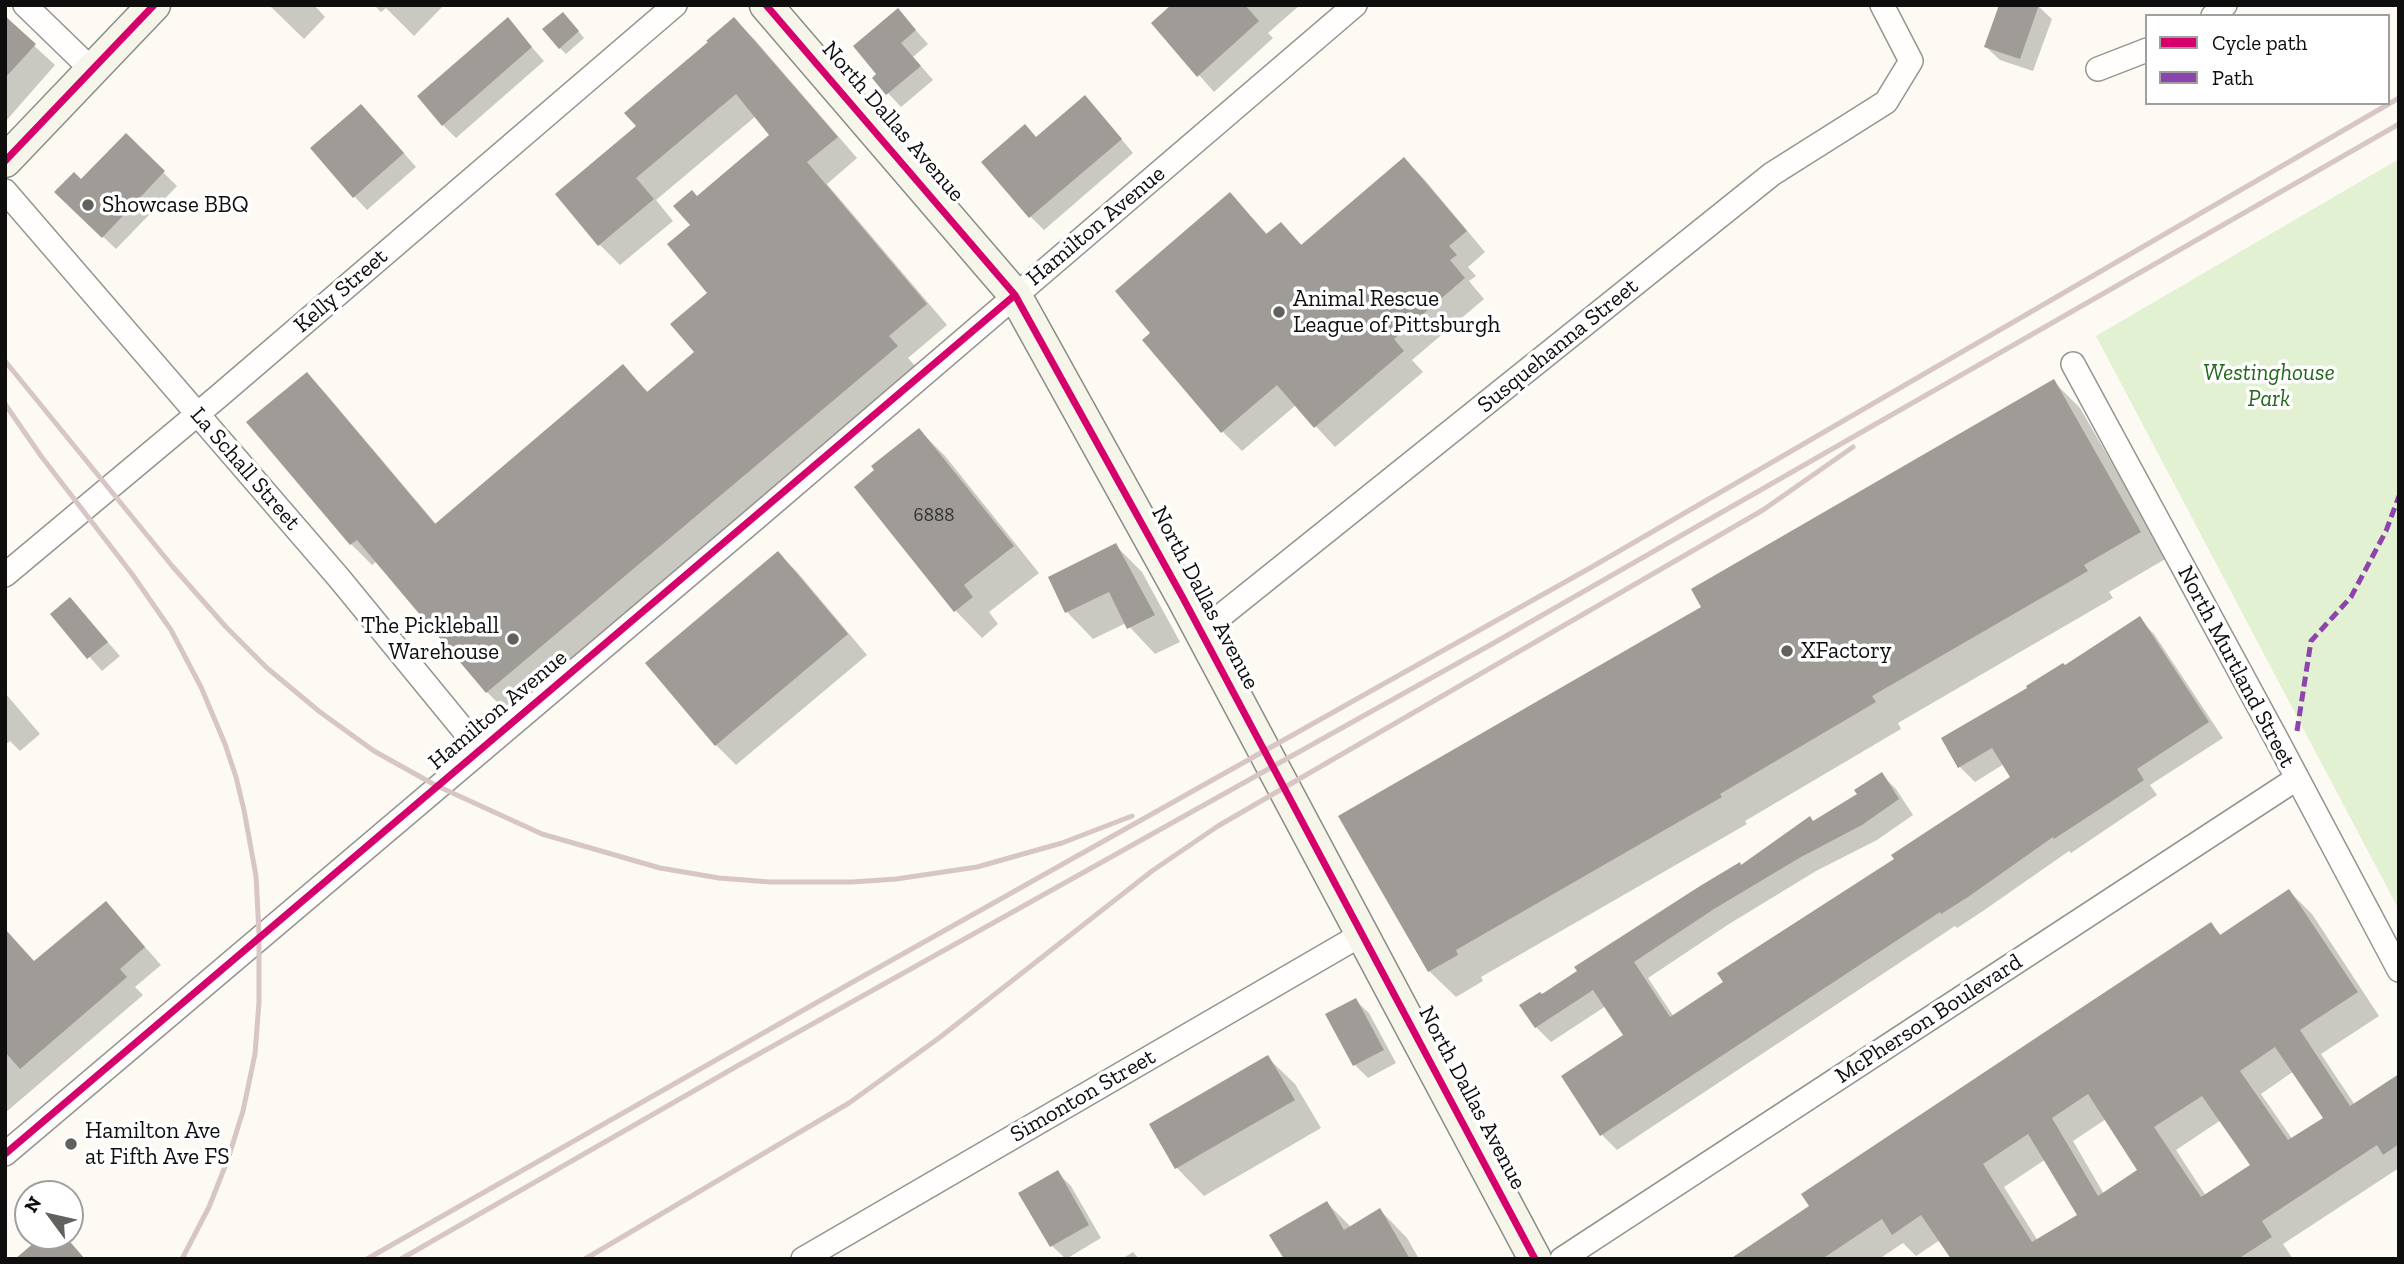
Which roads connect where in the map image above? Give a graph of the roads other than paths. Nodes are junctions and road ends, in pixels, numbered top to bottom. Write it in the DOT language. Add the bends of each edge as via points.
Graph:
graph roads {
  1 [pos="25,5"];
  2 [pos="154,5"];
  3 [pos="675,5"];
  4 [pos="766,5"];
  5 [pos="1356,5"];
  6 [pos="1882,5"];
  7 [pos="2145,51"];
  8 [pos="2098,68"];
  9 [pos="91,69"];
  10 [pos="5,160"];
  11 [pos="5,191"];
  12 [pos="1016,295"];
  13 [pos="2073,364"];
  14 [pos="197,414"];
  15 [pos="5,575"];
  16 [pos="1202,631"];
  17 [pos="481,750"];
  18 [pos="2296,779"];
  19 [pos="1364,933"];
  20 [pos="2399,970"];
  21 [pos="5,1154"];
  22 [pos="803,1259"];
  23 [pos="1535,1259"];
  24 [pos="1562,1259"];
  1 -- 9 [label="street"];
  2 -- 9 [label="main road"];
  3 -- 14 [label="street, Kelly Street"];
  4 -- 12 [label="main road, North Dallas Avenue"];
  5 -- 12 [label="street, Hamilton Avenue"];
  6 -- 16 [label="street, Susquehanna Street" via="1911,61 1886,102 1772,174"];
  7 -- 8 [label="street"];
  9 -- 10 [label="main road"];
  11 -- 14 [label="street, La Schall Street"];
  12 -- 16 [label="main road, North Dallas Avenue"];
  12 -- 17 [label="street, Hamilton Avenue"];
  13 -- 18 [label="street, North Murtland Street"];
  14 -- 15 [label="street, Kelly Street"];
  14 -- 17 [label="street, La Schall Street"];
  16 -- 19 [label="main road, North Dallas Avenue"];
  17 -- 21 [label="street, Hamilton Avenue"];
  18 -- 20 [label="street, North Murtland Street"];
  18 -- 24 [label="street, McPherson Boulevard"];
  19 -- 22 [label="street, Simonton Street"];
  19 -- 23 [label="main road, North Dallas Avenue"];
}
